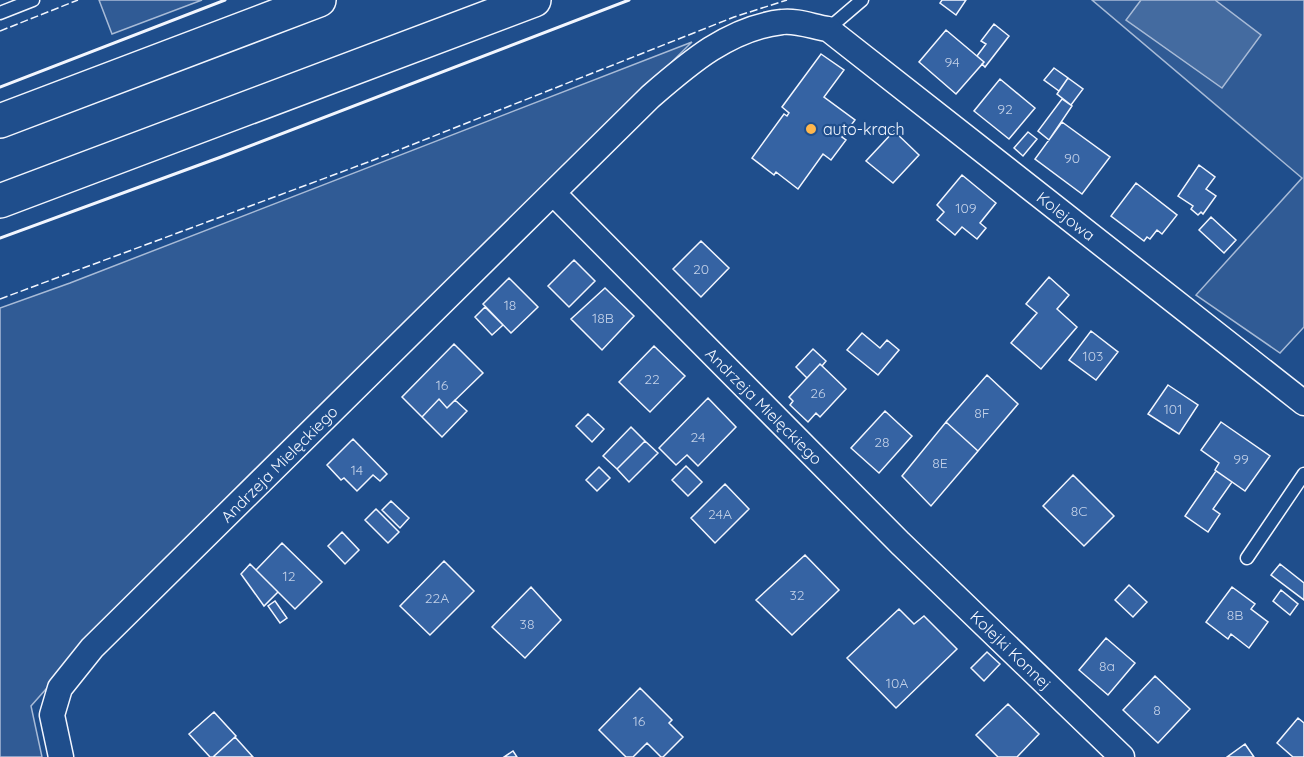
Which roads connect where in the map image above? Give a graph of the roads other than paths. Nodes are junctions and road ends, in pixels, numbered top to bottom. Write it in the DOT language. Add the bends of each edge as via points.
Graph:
graph roads {
  1 [pos="33,0"];
  2 [pos="319,0"];
  3 [pos="534,0"];
  4 [pos="862,0"];
  5 [pos="0,13"];
  6 [pos="828,29"];
  7 [pos="0,121"];
  8 [pos="552,194"];
  9 [pos="0,201"];
  10 [pos="1304,403"];
  11 [pos="1304,474"];
  12 [pos="900,543"];
  13 [pos="1247,558"];
  14 [pos="62,757"];
  15 [pos="1122,757"];
  1 -- 5 [label="lane"];
  2 -- 7 [label="highway"];
  3 -- 9 [label="highway"];
  4 -- 6 [label="lane"];
  6 -- 8 [label="street, Andrzeja Mielęckiego" via="783,21 740,32 693,60"];
  6 -- 10 [label="street, Kolejowa"];
  8 -- 12 [label="street, Andrzeja Mielęckiego"];
  8 -- 14 [label="street, Andrzeja Mielęckiego" via="92,648 60,688 52,715"];
  11 -- 13 [label="lane"];
  12 -- 15 [label="street, Kolejki Konnej"];
}
